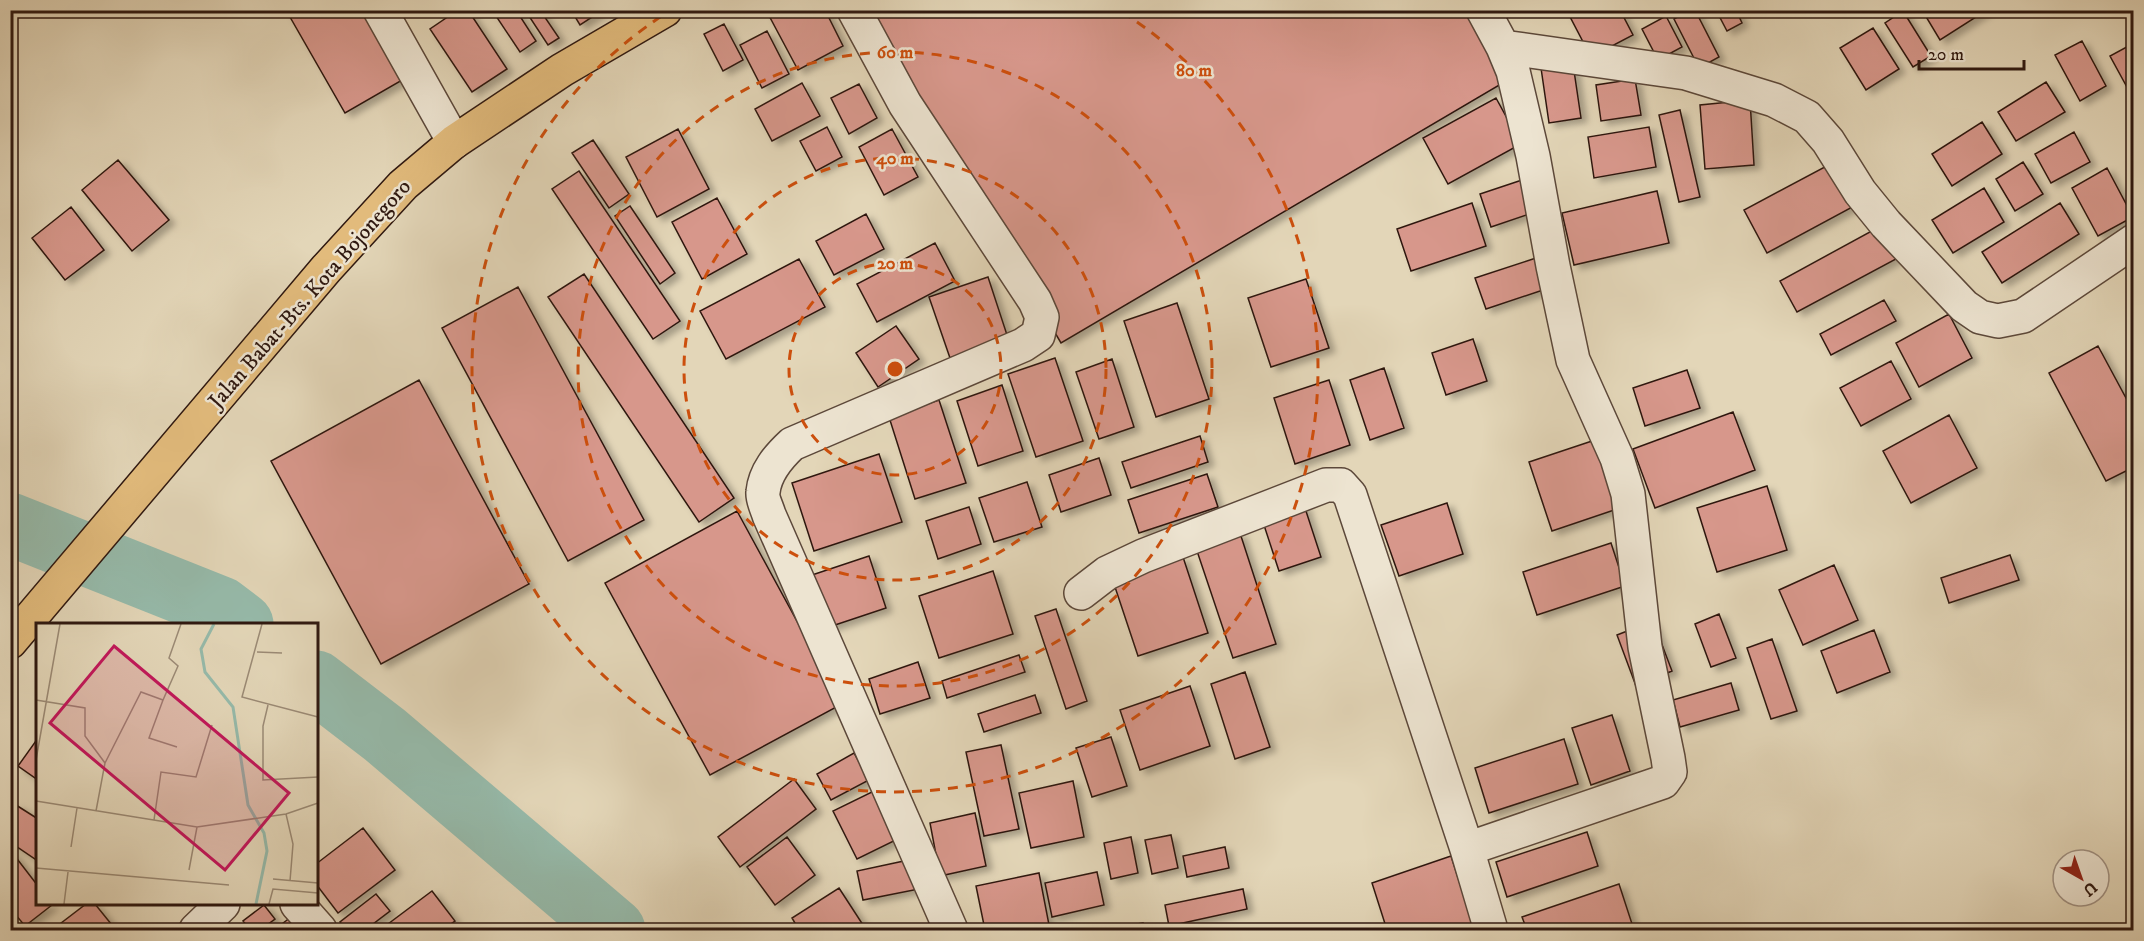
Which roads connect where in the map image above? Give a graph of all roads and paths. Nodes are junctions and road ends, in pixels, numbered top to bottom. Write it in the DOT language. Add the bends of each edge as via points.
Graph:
graph roads {
  1 [pos="380,10"];
  2 [pos="665,10"];
  3 [pos="854,10"];
  4 [pos="1483,10"];
  5 [pos="1503,47"];
  6 [pos="454,142"];
  7 [pos="2133,241"];
  8 [pos="1081,593"];
  9 [pos="18,634"];
  10 [pos="1467,849"];
  11 [pos="221,905"];
  12 [pos="299,905"];
  13 [pos="196,930"];
  14 [pos="320,930"];
  15 [pos="951,930"];
  16 [pos="1491,930"];
  1 -- 6 [label="street"];
  2 -- 6 [label="highway, Jalan Babat-Bts. Kota Bojonegoro" via="562,70"];
  3 -- 15 [label="street" via="905,104 1042,317 1038,335 1023,345 792,444 776,459 762,494"];
  4 -- 5 [label="street"];
  5 -- 7 [label="street" via="1686,73 1774,100 1807,117 1886,224 1964,306 1980,317 1998,321 2023,316"];
  5 -- 10 [label="street" via="1513,71 1533,156 1573,360 1617,458 1628,494 1645,647 1670,772 1664,782"];
  6 -- 9 [label="highway, Jalan Babat-Bts. Kota Bojonegoro" via="403,185 342,252"];
  8 -- 10 [label="street" via="1107,573 1143,556 1326,485 1341,485 1350,495"];
  10 -- 16 [label="street"];
  11 -- 13 [label="street"];
  12 -- 14 [label="street"];
}
